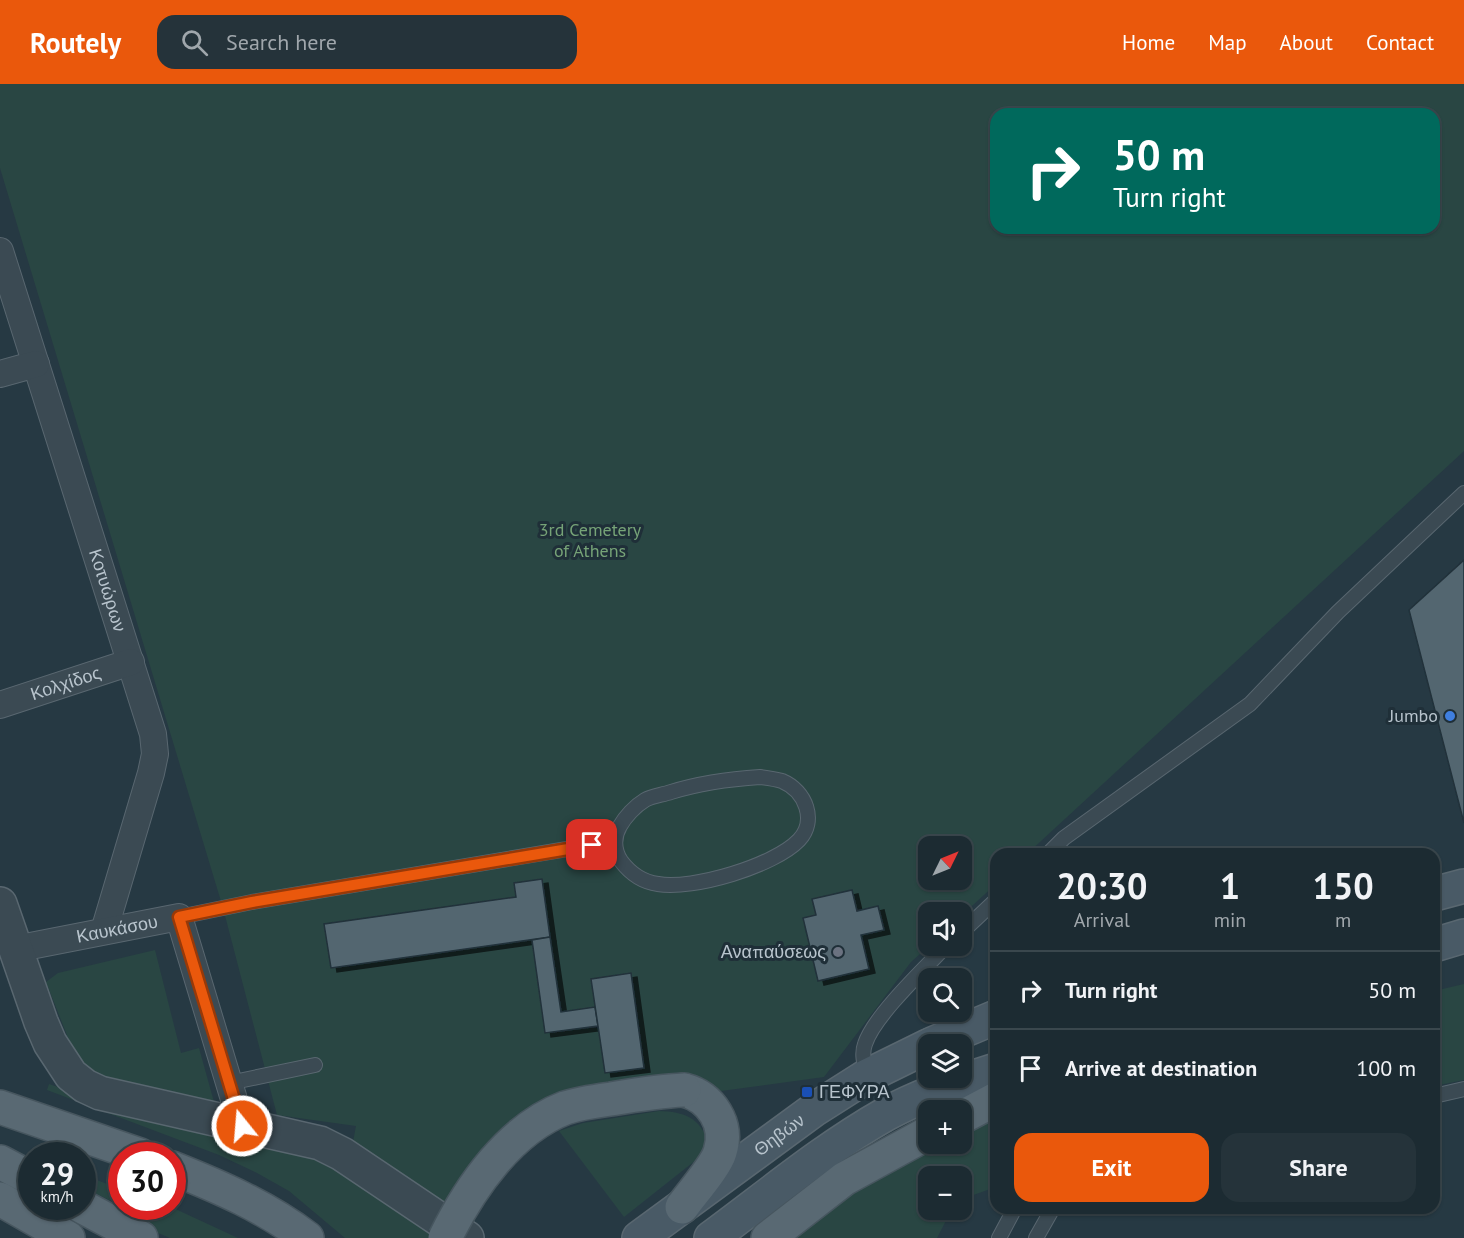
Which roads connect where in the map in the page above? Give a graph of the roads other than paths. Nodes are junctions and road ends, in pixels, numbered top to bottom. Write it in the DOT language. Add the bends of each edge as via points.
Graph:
graph roads {
  1 [pos="0,251"];
  2 [pos="36,364"];
  3 [pos="0,374"];
  4 [pos="1464,493"];
  5 [pos="131,662"];
  6 [pos="0,705"];
  7 [pos="615,841"];
  8 [pos="1054,848"];
  9 [pos="1464,886"];
  10 [pos="1440,892"];
  11 [pos="0,904"];
  12 [pos="990,906"];
  13 [pos="179,917"];
  14 [pos="972,923"];
  15 [pos="104,931"];
  16 [pos="1464,936"];
  17 [pos="1440,943"];
  18 [pos="15,949"];
  19 [pos="936,956"];
  20 [pos="990,1020"];
  21 [pos="956,1034"];
  22 [pos="918,1051"];
  23 [pos="315,1065"];
  24 [pos="990,1072"];
  25 [pos="867,1076"];
  26 [pos="229,1083"];
  27 [pos="1464,1089"];
  28 [pos="1440,1095"];
  29 [pos="990,1102"];
  30 [pos="0,1107"];
  31 [pos="972,1112"];
  32 [pos="242,1126"];
  33 [pos="918,1138"];
  34 [pos="108,1144"];
  35 [pos="0,1162"];
  36 [pos="18,1172"];
  37 [pos="186,1174"];
  38 [pos="0,1187"];
  39 [pos="0,1199"];
  40 [pos="682,1207"];
  41 [pos="96,1214"];
  42 [pos="1013,1214"];
  43 [pos="1050,1214"];
  44 [pos="65,1236"];
  45 [pos="141,1238"];
  46 [pos="307,1238"];
  47 [pos="445,1238"];
  48 [pos="467,1238"];
  49 [pos="639,1238"];
  50 [pos="711,1238"];
  51 [pos="768,1238"];
  52 [pos="999,1238"];
  53 [pos="1036,1238"];
  1 -- 2 [label="street, Κοτυώρων"];
  2 -- 3 [label="street"];
  2 -- 5 [label="street, Κοτυώρων"];
  4 -- 8 [label="lane" via="1338,612 1250,704"];
  5 -- 6 [label="street, Κολχίδος"];
  5 -- 15 [label="street, Κοτυώρων" via="153,734 155,754"];
  7 -- 7 [label="lane" via="622,861 638,878 659,885 688,884 751,867 791,847 806,832 807,809 799,792 775,779 700,783 646,800 621,824"];
  7 -- 13 [label="lane"];
  9 -- 10 [label="main road"];
  11 -- 18 [label="street"];
  12 -- 14 [label="lane"];
  13 -- 15 [label="street, Καυκάσου"];
  13 -- 26 [label="street, Καυκάσου"];
  15 -- 18 [label="street, Καυκάσου"];
  16 -- 17 [label="main road"];
  18 -- 32 [label="street" via="50,1042 71,1075 85,1086 100,1093"];
  19 -- 25 [label="lane" via="873,1029 862,1056"];
  20 -- 21 [label="main road, Θηβών"];
  22 -- 25 [label="main road, Θηβών"];
  23 -- 26 [label="lane"];
  24 -- 50 [label="main road" via="940,1088 887,1114 839,1143"];
  25 -- 40 [label="main road, Θηβών" via="815,1108"];
  26 -- 32 [label="street, Καυκάσου"];
  27 -- 28 [label="lane"];
  29 -- 31 [label="main road"];
  30 -- 34 [label="main road"];
  32 -- 48 [label="street" via="330,1147"];
  33 -- 51 [label="main road" via="844,1179"];
  35 -- 36 [label="main road"];
  37 -- 46 [label="main road" via="248,1200"];
  38 -- 44 [label="main road"];
  39 -- 44 [label="main road"];
  40 -- 47 [label="main road, bridge" via="720,1155 722,1138 720,1120 713,1108 703,1098 684,1090 587,1103 543,1118 486,1171"];
  40 -- 49 [label="main road, Θηβών"];
  41 -- 45 [label="main road"];
  42 -- 52 [label="lane"];
  43 -- 53 [label="lane"];
}
